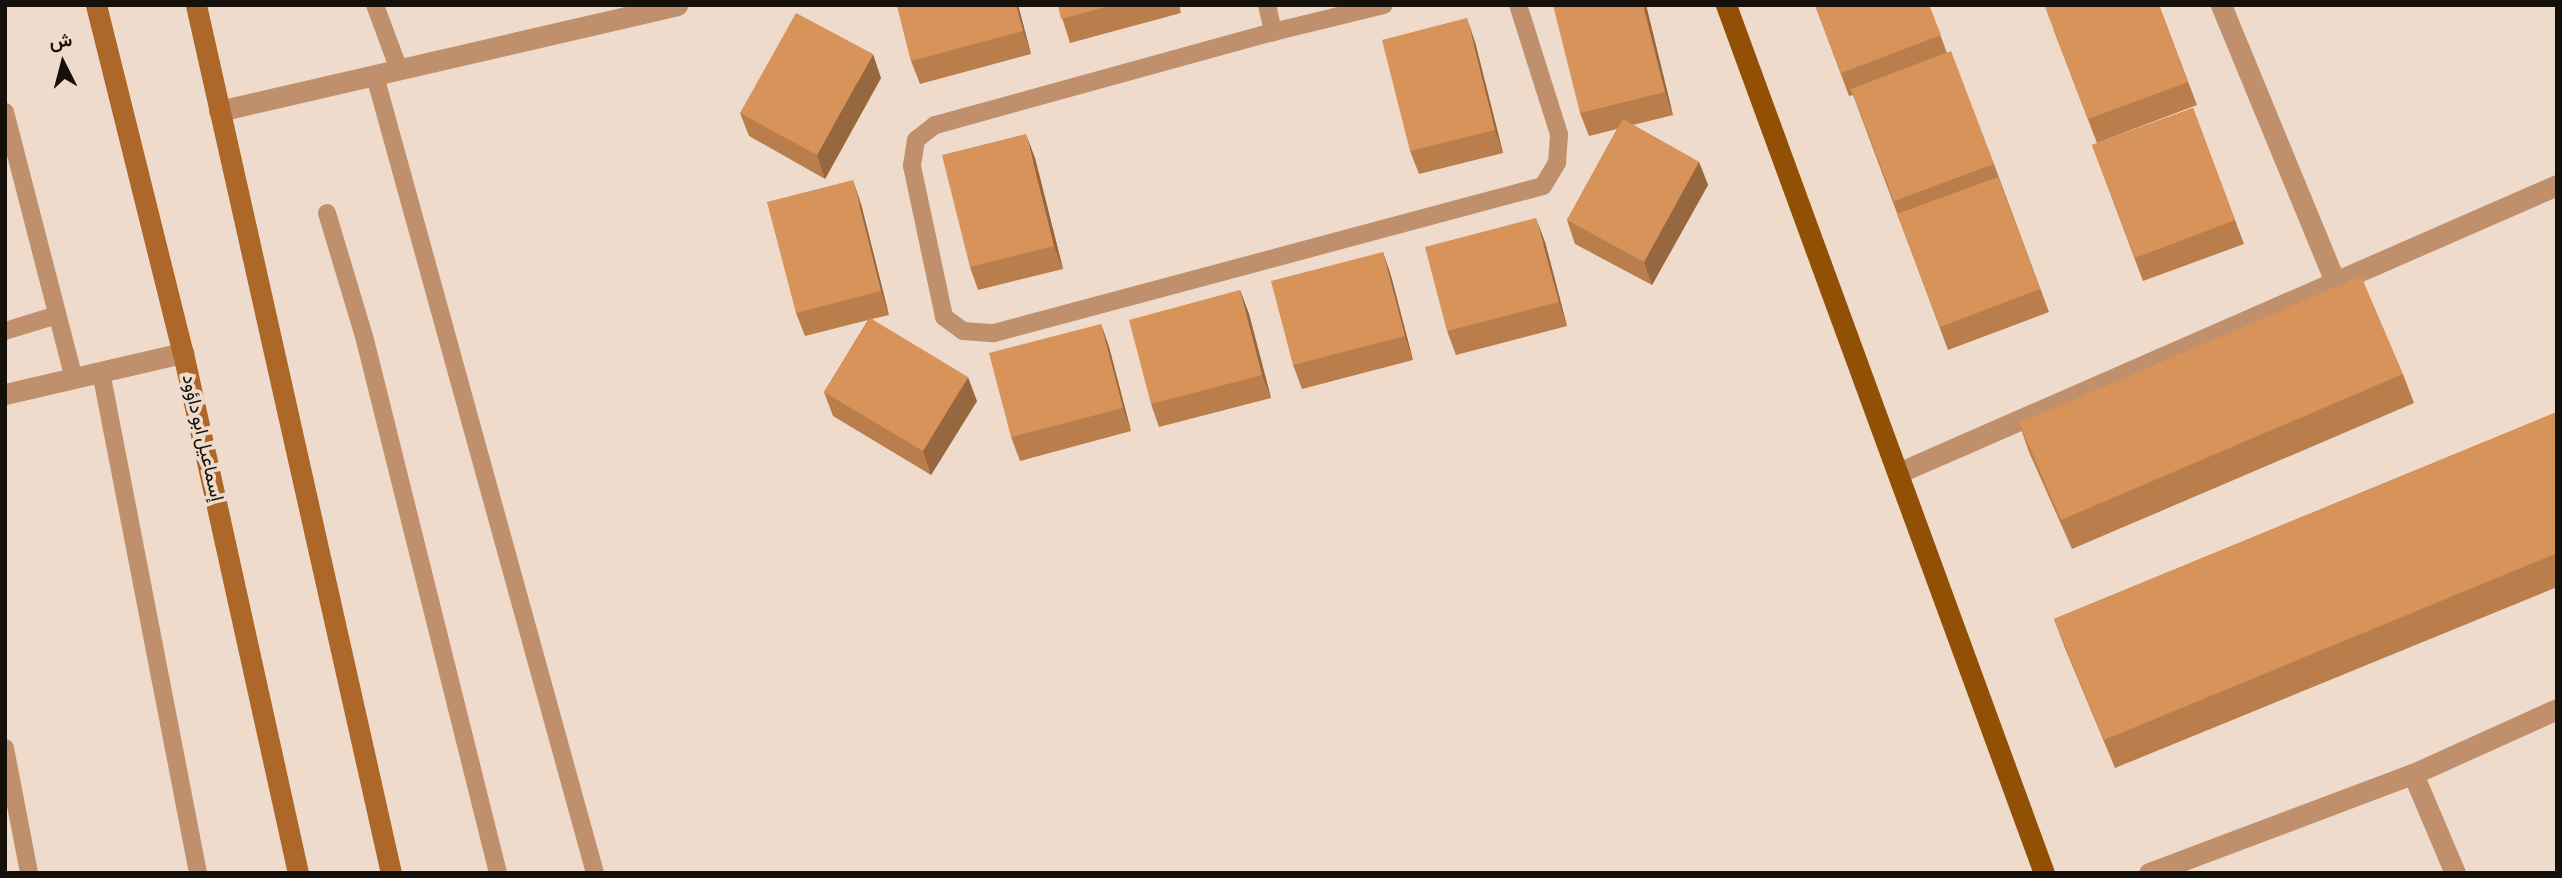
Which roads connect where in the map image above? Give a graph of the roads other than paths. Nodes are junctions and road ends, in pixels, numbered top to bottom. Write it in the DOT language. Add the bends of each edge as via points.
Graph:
graph roads {
  1 [pos="96,5"];
  2 [pos="195,5"];
  3 [pos="375,5"];
  4 [pos="677,5"];
  5 [pos="1267,5"];
  6 [pos="1384,5"];
  7 [pos="1518,5"];
  8 [pos="1726,5"];
  9 [pos="2221,5"];
  10 [pos="1273,32"];
  11 [pos="399,70"];
  12 [pos="376,76"];
  13 [pos="219,111"];
  14 [pos="5,112"];
  15 [pos="2557,185"];
  16 [pos="327,213"];
  17 [pos="2335,281"];
  18 [pos="57,315"];
  19 [pos="5,331"];
  20 [pos="183,353"];
  21 [pos="101,372"];
  22 [pos="74,378"];
  23 [pos="5,394"];
  24 [pos="1898,473"];
  25 [pos="2557,709"];
  26 [pos="5,748"];
  27 [pos="2413,774"];
  28 [pos="29,873"];
  29 [pos="198,873"];
  30 [pos="298,873"];
  31 [pos="391,873"];
  32 [pos="498,873"];
  33 [pos="595,873"];
  34 [pos="2045,873"];
  35 [pos="2149,873"];
  36 [pos="2455,873"];
  1 -- 20 [label="main road, إسماعيل ابو داؤود"];
  2 -- 13 [label="main road"];
  3 -- 11 [label="lane"];
  4 -- 11 [label="street"];
  5 -- 10 [label="lane"];
  6 -- 10 [label="lane"];
  7 -- 10 [label="lane" via="1559,134 1557,163 1544,186 994,333 963,331 944,317 912,166 916,140 935,125"];
  8 -- 24 [label="main road"];
  9 -- 17 [label="street"];
  11 -- 12 [label="street"];
  12 -- 13 [label="street"];
  12 -- 33 [label="lane"];
  13 -- 31 [label="main road"];
  14 -- 18 [label="lane"];
  15 -- 17 [label="street"];
  16 -- 32 [label="lane" via="364,336"];
  17 -- 24 [label="street"];
  18 -- 19 [label="lane"];
  18 -- 22 [label="lane"];
  20 -- 21 [label="street"];
  20 -- 30 [label="main road, إسماعيل ابو داؤود"];
  21 -- 22 [label="street"];
  21 -- 29 [label="lane"];
  22 -- 23 [label="street"];
  24 -- 34 [label="main road"];
  25 -- 27 [label="street"];
  26 -- 28 [label="lane"];
  27 -- 35 [label="street"];
  27 -- 36 [label="street"];
}
